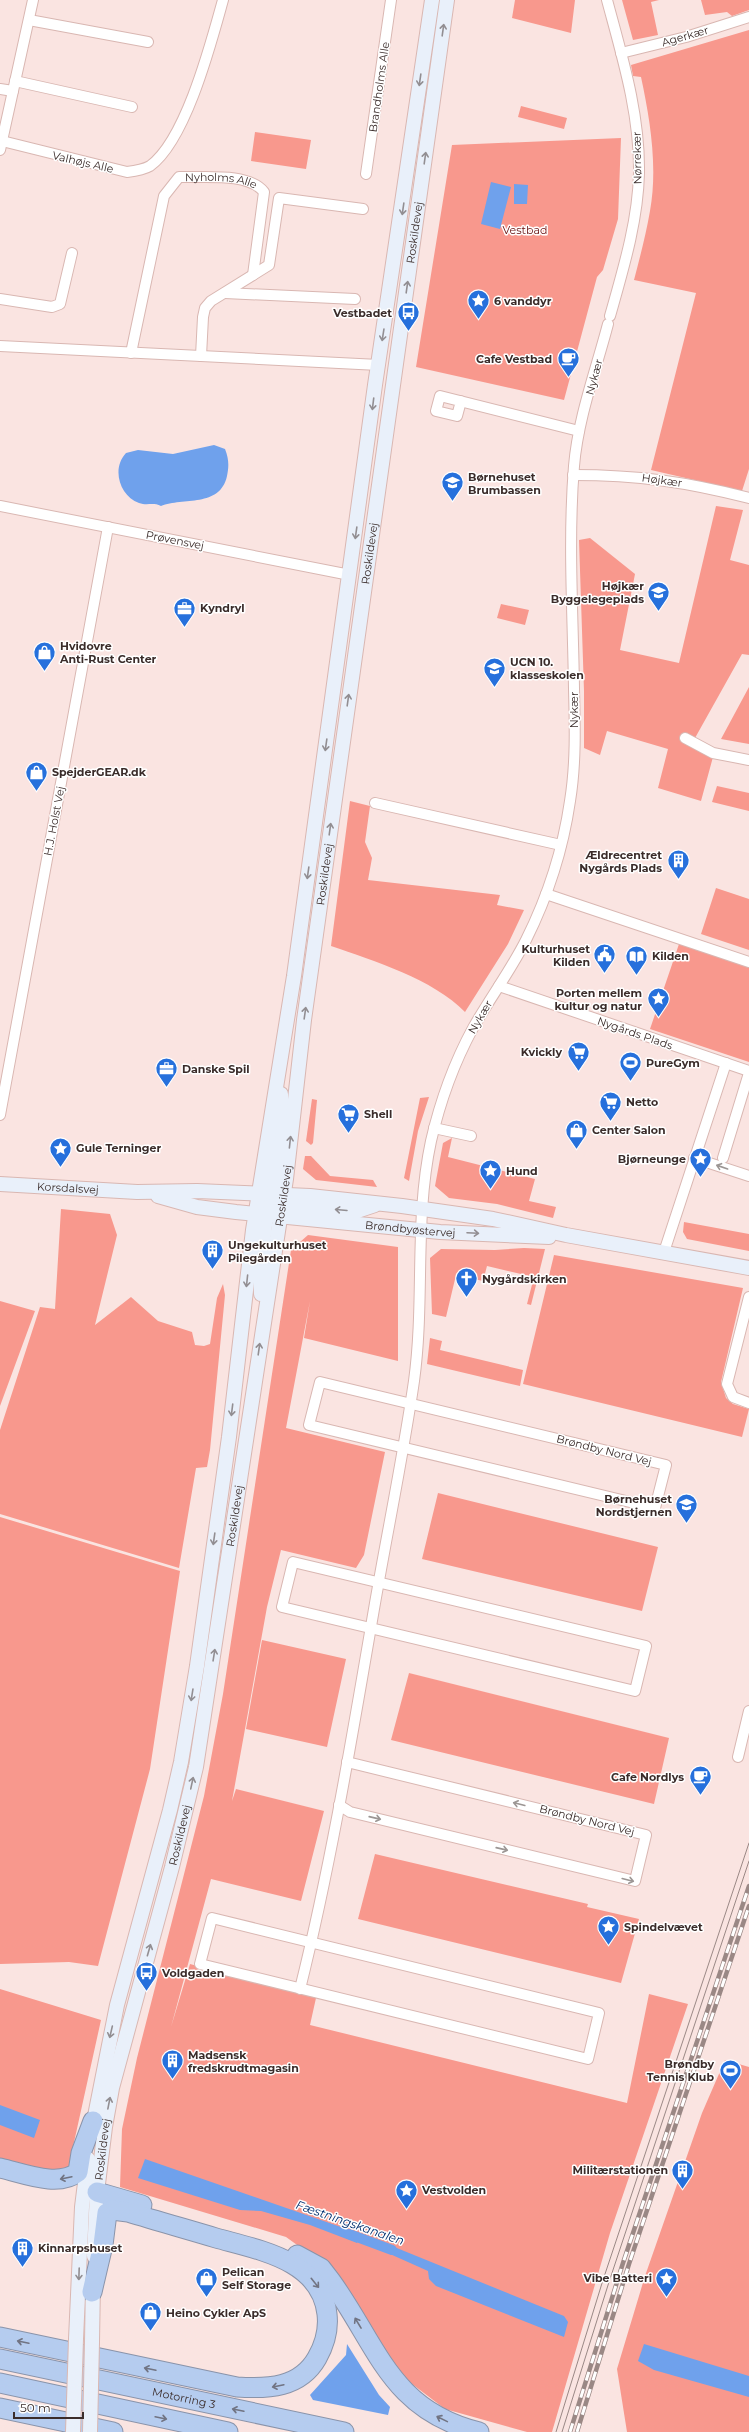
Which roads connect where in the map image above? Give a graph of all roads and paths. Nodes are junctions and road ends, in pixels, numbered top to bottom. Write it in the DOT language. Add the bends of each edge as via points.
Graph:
graph roads {
  1 [pos="33,0"];
  2 [pos="223,0"];
  3 [pos="391,0"];
  4 [pos="432,0"];
  5 [pos="447,0"];
  6 [pos="607,0"];
  7 [pos="749,17"];
  8 [pos="29,20"];
  9 [pos="148,42"];
  10 [pos="621,53"];
  11 [pos="14,86"];
  12 [pos="0,89"];
  13 [pos="132,107"];
  14 [pos="1,145"];
  15 [pos="366,174"];
  16 [pos="363,209"];
  17 [pos="72,252"];
  18 [pos="253,275"];
  19 [pos="224,293"];
  20 [pos="0,299"];
  21 [pos="355,299"];
  22 [pos="609,320"];
  23 [pos="0,346"];
  24 [pos="131,353"];
  25 [pos="201,356"];
  26 [pos="379,365"];
  27 [pos="396,367"];
  28 [pos="461,401"];
  29 [pos="579,431"];
  30 [pos="573,475"];
  31 [pos="749,498"];
  32 [pos="0,506"];
  33 [pos="108,527"];
  34 [pos="350,575"];
  35 [pos="685,738"];
  36 [pos="749,760"];
  37 [pos="375,803"];
  38 [pos="562,845"];
  39 [pos="546,894"];
  40 [pos="749,962"];
  41 [pos="499,986"];
  42 [pos="726,1064"];
  43 [pos="749,1072"];
  44 [pos="0,1115"];
  45 [pos="434,1128"];
  46 [pos="471,1136"];
  47 [pos="694,1158"];
  48 [pos="723,1158"];
  49 [pos="749,1176"];
  50 [pos="0,1184"];
  51 [pos="136,1192"];
  52 [pos="269,1204"];
  53 [pos="422,1209"];
  54 [pos="420,1229"];
  55 [pos="566,1235"];
  56 [pos="664,1252"];
  57 [pos="749,1268"];
  58 [pos="749,1297"];
  59 [pos="749,1403"];
  60 [pos="410,1404"];
  61 [pos="403,1447"];
  62 [pos="379,1582"];
  63 [pos="371,1628"];
  64 [pos="749,1712"];
  65 [pos="738,1757"];
  66 [pos="347,1762"];
  67 [pos="339,1805"];
  68 [pos="311,1943"];
  69 [pos="300,1989"];
  70 [pos="93,2122"];
  71 [pos="0,2168"];
  72 [pos="97,2192"];
  73 [pos="82,2207"];
  74 [pos="92,2292"];
  75 [pos="0,2337"];
  76 [pos="0,2359"];
  77 [pos="0,2383"];
  78 [pos="0,2408"];
  79 [pos="73,2432"];
  80 [pos="90,2432"];
  81 [pos="113,2432"];
  82 [pos="228,2432"];
  83 [pos="344,2432"];
  84 [pos="479,2432"];
  1 -- 8 [label="street, Valhøjs Alle"];
  2 -- 14 [label="street, Valhøjs Alle" via="202,72 180,123 161,155 149,166 139,171 127,172"];
  3 -- 15 [label="street, Brandholms Alle"];
  4 -- 26 [label="main road, Roskildevej, one-way"];
  27 -- 5 [label="main road, Roskildevej, one-way"];
  6 -- 10 [label="street, Nørrekær"];
  7 -- 10 [label="street, Agerkær" via="686,37"];
  8 -- 9 [label="street"];
  8 -- 11 [label="street, Valhøjs Alle"];
  10 -- 22 [label="street, Nørrekær" via="637,130 639,173 634,218"];
  11 -- 12 [label="street"];
  11 -- 13 [label="street"];
  11 -- 14 [label="street, Valhøjs Alle"];
  16 -- 18 [label="street" via="279,198 269,265"];
  17 -- 20 [label="street" via="60,304 52,307"];
  18 -- 19 [label="street"];
  18 -- 24 [label="street, Nyholms Alle" via="264,192 258,186 240,179 179,177 164,196"];
  19 -- 21 [label="street"];
  19 -- 25 [label="street" via="205,308"];
  22 -- 29 [label="street, Nykær"];
  23 -- 24 [label="street"];
  24 -- 25 [label="street"];
  25 -- 26 [label="street"];
  26 -- 27 [label="main road"];
  26 -- 34 [label="main road, Roskildevej, one-way"];
  52 -- 27 [label="main road, Roskildevej, one-way" via="306,1004"];
  28 -- 29 [label="street"];
  29 -- 30 [label="street, Nykær"];
  30 -- 31 [label="street, Højkær" via="620,475 664,479"];
  30 -- 38 [label="street, Nykær" via="574,772"];
  32 -- 33 [label="street, Prøvensvej"];
  33 -- 34 [label="street, Prøvensvej"];
  33 -- 44 [label="street, H.J. Holst Vej"];
  34 -- 52 [label="main road, Roskildevej, one-way" via="280,1062"];
  35 -- 36 [label="street" via="713,753"];
  37 -- 38 [label="street"];
  38 -- 39 [label="street, Nykær"];
  39 -- 40 [label="street"];
  39 -- 41 [label="street, Nykær" via="525,943"];
  41 -- 42 [label="street, Nygårds Plads"];
  41 -- 45 [label="street, Nykær" via="474,1026 456,1062"];
  42 -- 43 [label="street, Nygårds Plads"];
  42 -- 47 [label="street"];
  43 -- 48 [label="street, Nygårds Plads"];
  45 -- 46 [label="street"];
  45 -- 53 [label="street, Nykær"];
  49 -- 47 [label="street, one-way"];
  47 -- 56 [label="street"];
  50 -- 51 [label="main road, Korsdalsvej"];
  51 -- 52 [label="main road, Korsdalsvej" via="198,1191"];
  51 -- 52 [label="main road, Korsdalsvej" via="197,1207"];
  53 -- 52 [label="main road, Brøndbyøstervej, one-way" via="379,1204"];
  52 -- 54 [label="main road, Brøndbyøstervej"];
  52 -- 70 [label="main road, Roskildevej, one-way" via="228,1444 181,1762 158,1862 116,2010"];
  72 -- 52 [label="main road, Roskildevej, one-way" via="112,2088 172,1867 196,1767 263,1320"];
  53 -- 54 [label="street, Nykær"];
  53 -- 55 [label="main road, Brøndbyøstervej" via="493,1219"];
  54 -- 55 [label="main road, Brøndbyøstervej, one-way" via="551,1237"];
  54 -- 60 [label="street" via="420,1306"];
  55 -- 56 [label="main road, Brøndbyøstervej"];
  56 -- 57 [label="main road, Brøndbyøstervej"];
  58 -- 59 [label="street" via="727,1384 733,1397"];
  60 -- 61 [label="street"];
  60 -- 61 [label="street, Brøndby Nord Vej" via="320,1382 309,1425"];
  60 -- 61 [label="street, Brøndby Nord Vej" via="666,1465 655,1508"];
  61 -- 62 [label="street"];
  62 -- 63 [label="street"];
  62 -- 63 [label="street" via="293,1562 282,1607"];
  62 -- 63 [label="street" via="646,1646 635,1691"];
  63 -- 66 [label="street"];
  64 -- 65 [label="street"];
  66 -- 67 [label="street"];
  67 -- 66 [label="street, Brøndby Nord Vej, one-way" via="350,1812 635,1881 646,1835"];
  67 -- 68 [label="street"];
  68 -- 69 [label="street"];
  68 -- 69 [label="street" via="212,1918 200,1964"];
  68 -- 69 [label="street" via="599,2013 588,2059"];
  70 -- 71 [label="highway, one-way" via="81,2152 78,2172 73,2176 56,2179"];
  70 -- 73 [label="main road, Roskildevej"];
  72 -- 73 [label="main road"];
  72 -- 74 [label="main road, Roskildevej"];
  84 -- 72 [label="highway, one-way" via="440,2419 413,2400 399,2386 386,2370 340,2294 321,2268 266,2241"];
  73 -- 79 [label="main road, Roskildevej, one-way, bridge"];
  74 -- 75 [label="highway, one-way" via="103,2245 107,2213 112,2210 128,2212 266,2252 289,2262 307,2274 320,2289 326,2304 326,2340 316,2360 302,2375 286,2385 268,2388 237,2387"];
  74 -- 80 [label="main road, Roskildevej, bridge"];
  83 -- 76 [label="highway, Motorring 3, one-way"];
  77 -- 82 [label="highway, one-way"];
  78 -- 81 [label="highway"];
}
